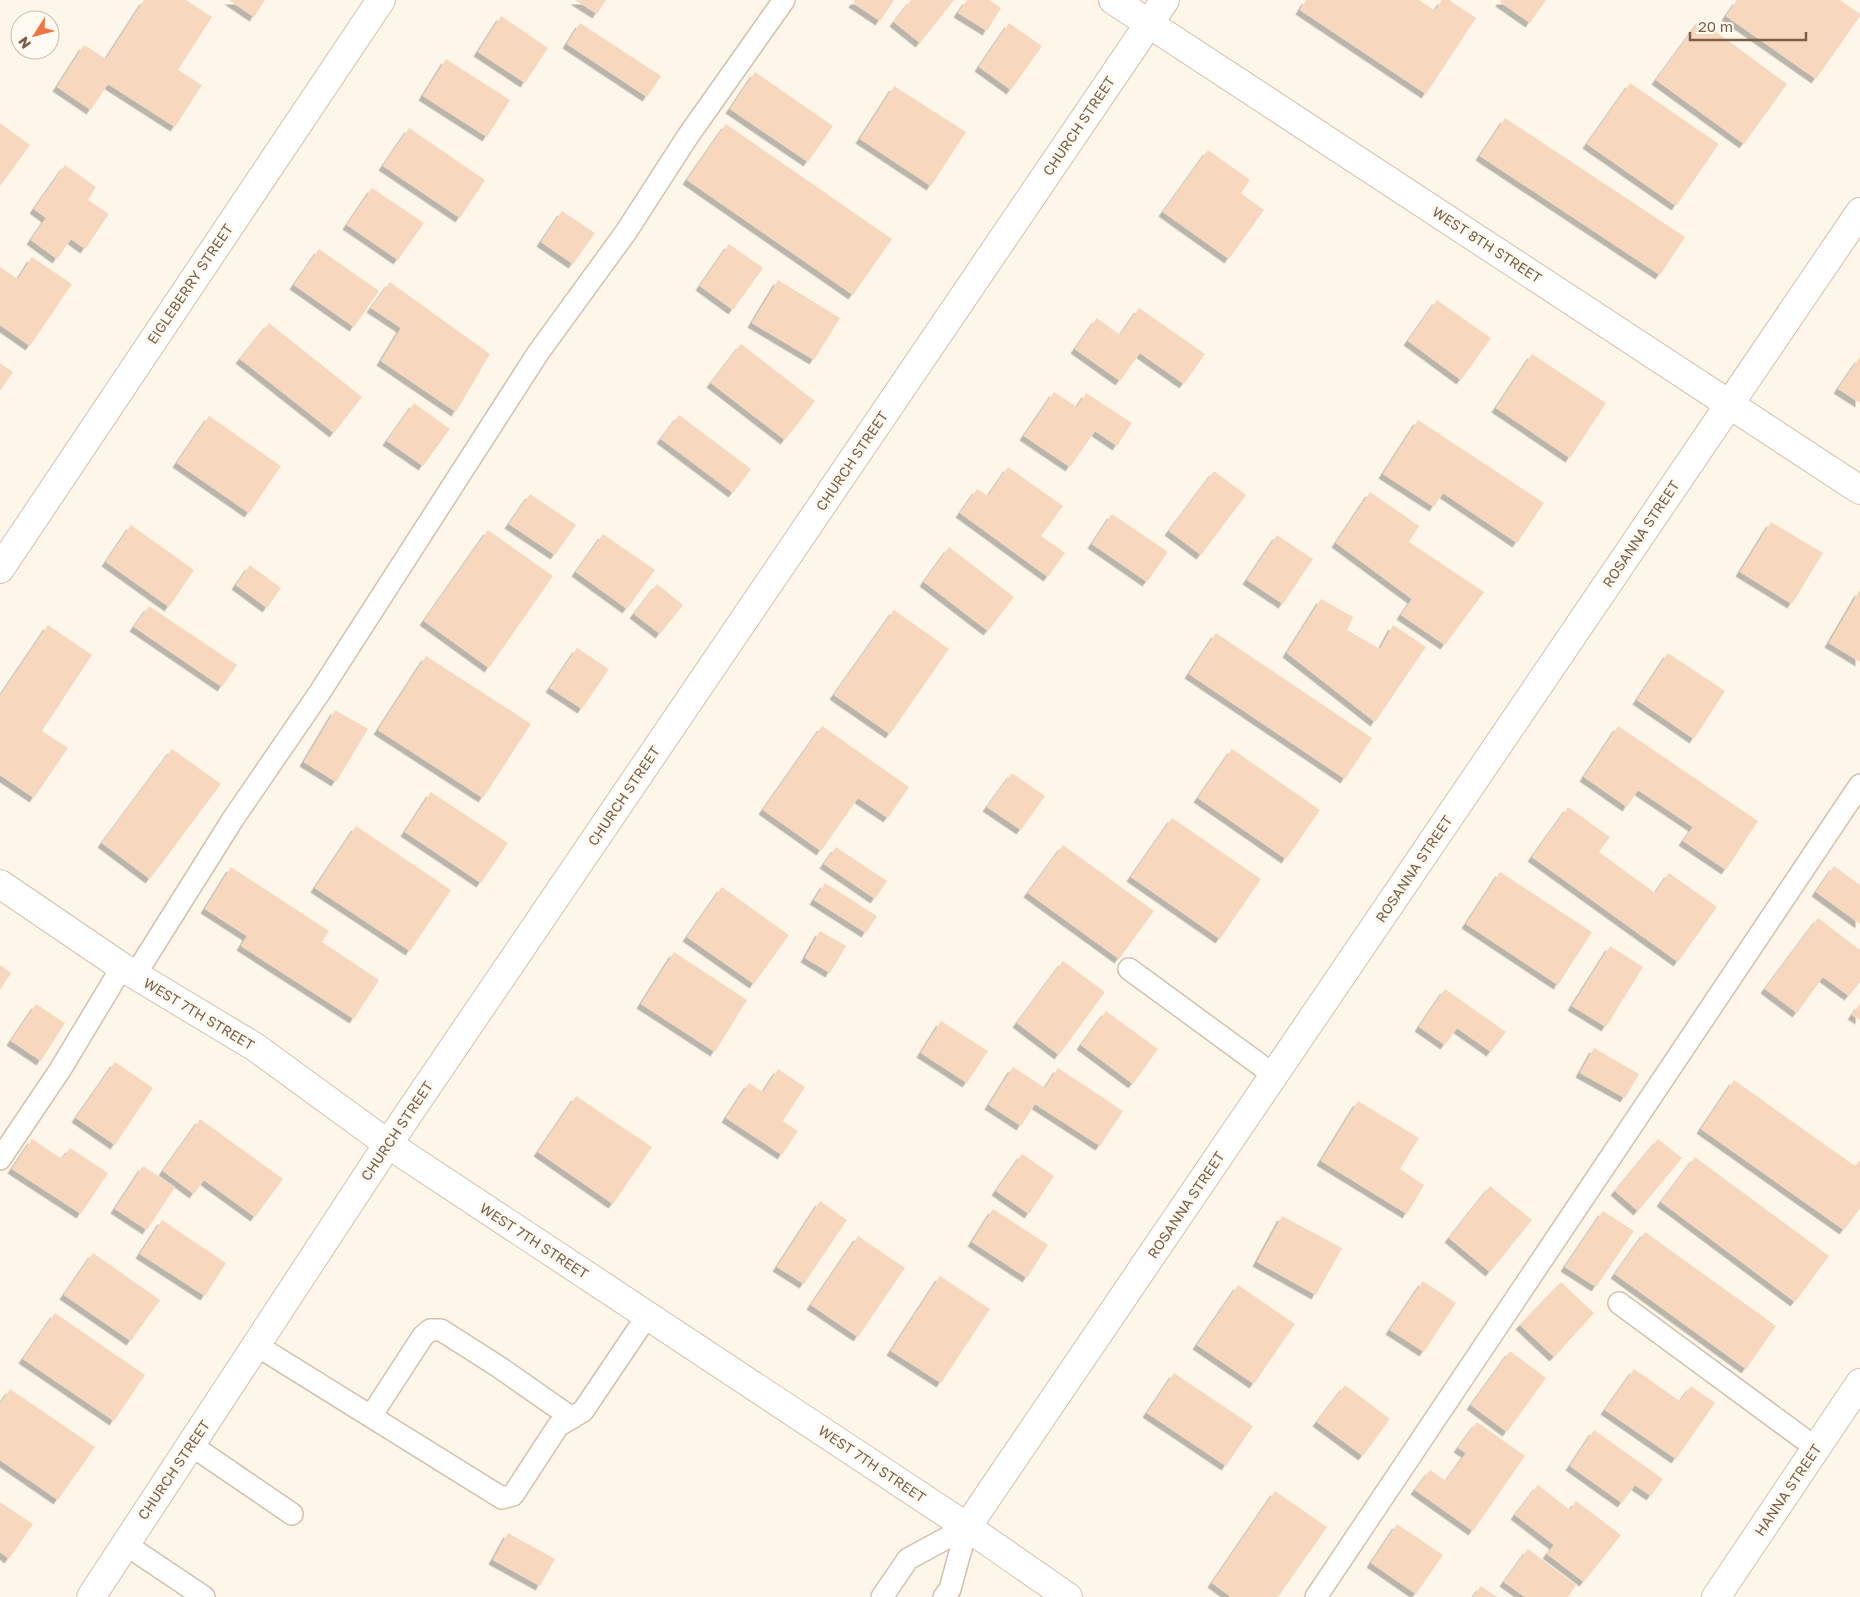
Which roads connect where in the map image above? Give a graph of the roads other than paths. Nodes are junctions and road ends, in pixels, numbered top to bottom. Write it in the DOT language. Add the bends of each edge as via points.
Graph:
graph roads {
  1 [pos="381,0"];
  2 [pos="784,0"];
  3 [pos="1113,0"];
  4 [pos="1165,0"];
  5 [pos="1149,24"];
  6 [pos="1860,212"];
  7 [pos="1730,403"];
  8 [pos="1860,490"];
  9 [pos="0,569"];
  10 [pos="1860,785"];
  11 [pos="0,884"];
  12 [pos="1129,969"];
  13 [pos="129,971"];
  14 [pos="1274,1075"];
  15 [pos="388,1144"];
  16 [pos="0,1160"];
  17 [pos="1619,1303"];
  18 [pos="647,1316"];
  19 [pos="256,1345"];
  20 [pos="1860,1384"];
  21 [pos="370,1416"];
  22 [pos="572,1418"];
  23 [pos="191,1445"];
  24 [pos="1816,1448"];
  25 [pos="292,1514"];
  26 [pos="967,1527"];
  27 [pos="125,1544"];
  28 [pos="91,1597"];
  29 [pos="204,1597"];
  30 [pos="882,1597"];
  31 [pos="944,1597"];
  32 [pos="1068,1597"];
  33 [pos="1316,1597"];
  34 [pos="1716,1597"];
  1 -- 9 [label="street, EIGLEBERRY STREET"];
  2 -- 13 [label="lane" via="688,136 626,232 538,353 320,692"];
  3 -- 5 [label="street, WEST 8TH STREET"];
  4 -- 5 [label="street, CHURCH STREET"];
  5 -- 7 [label="street, WEST 8TH STREET"];
  5 -- 15 [label="street, CHURCH STREET"];
  6 -- 7 [label="street, ROSANNA STREET"];
  7 -- 8 [label="street, WEST 8TH STREET"];
  7 -- 14 [label="street, ROSANNA STREET"];
  10 -- 33 [label="lane"];
  11 -- 13 [label="street, WEST 7TH STREET"];
  12 -- 14 [label="lane"];
  13 -- 15 [label="street, WEST 7TH STREET" via="255,1047"];
  13 -- 16 [label="lane"];
  14 -- 26 [label="street, ROSANNA STREET"];
  15 -- 18 [label="street, WEST 7TH STREET"];
  15 -- 19 [label="street, CHURCH STREET"];
  17 -- 24 [label="lane"];
  18 -- 22 [label="lane" via="582,1411"];
  18 -- 26 [label="street, WEST 7TH STREET"];
  19 -- 21 [label="lane"];
  19 -- 23 [label="street, CHURCH STREET"];
  20 -- 24 [label="street, HANNA STREET"];
  21 -- 22 [label="lane" via="502,1498 513,1495 558,1426"];
  21 -- 22 [label="lane" via="423,1336 430,1330 441,1330"];
  23 -- 25 [label="lane"];
  23 -- 27 [label="street, CHURCH STREET"];
  24 -- 34 [label="street, HANNA STREET"];
  26 -- 30 [label="lane, ROSANNA STREET" via="908,1559"];
  26 -- 31 [label="lane, ROSANNA STREET" via="950,1589"];
  26 -- 32 [label="street, WEST 7TH STREET"];
  27 -- 28 [label="street, CHURCH STREET"];
  27 -- 29 [label="lane"];
}
